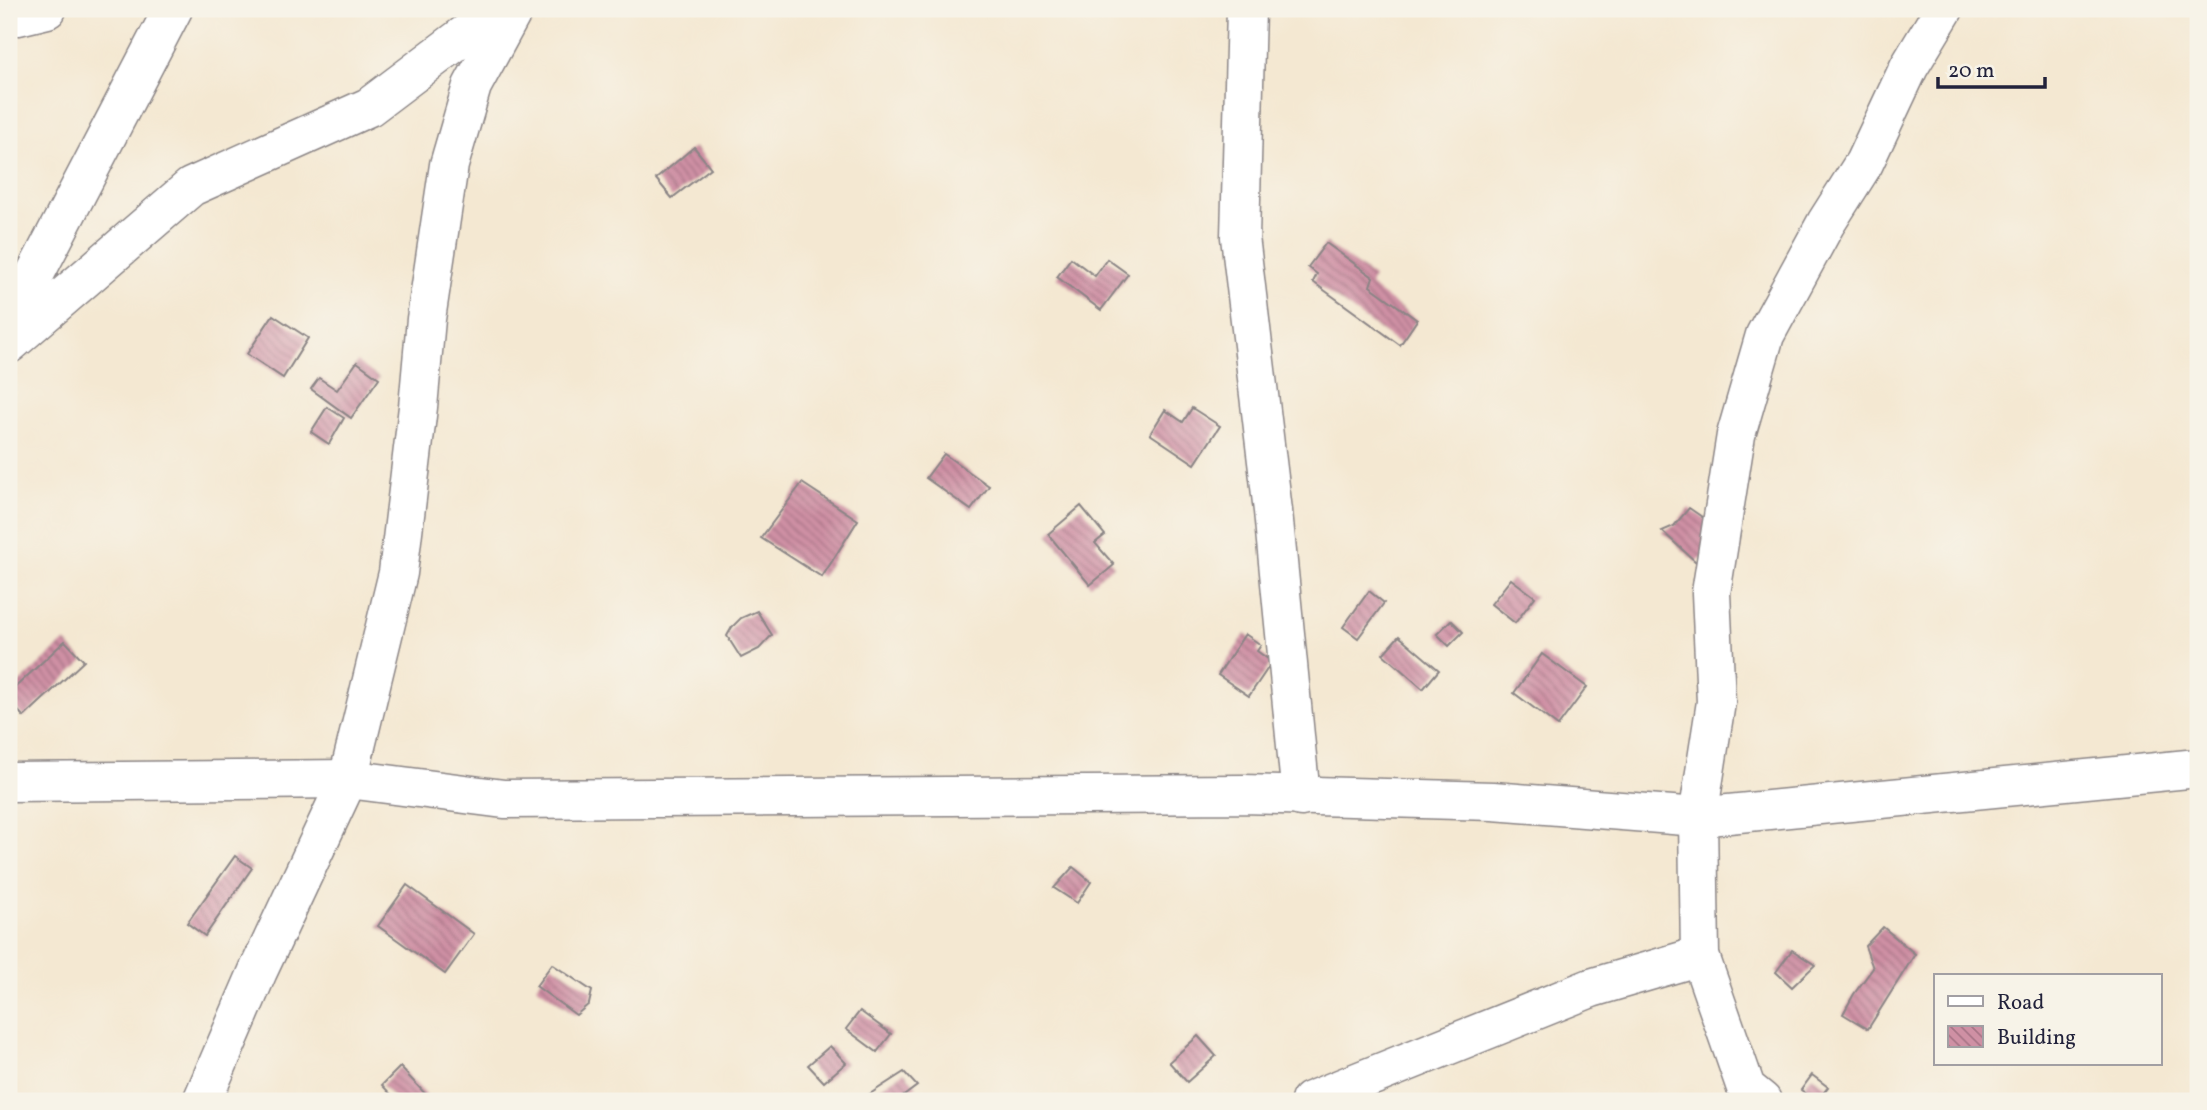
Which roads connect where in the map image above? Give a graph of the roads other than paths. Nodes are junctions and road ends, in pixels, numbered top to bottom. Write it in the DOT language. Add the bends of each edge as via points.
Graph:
graph roads {
  1 [pos="47,9"];
  2 [pos="173,9"];
  3 [pos="499,9"];
  4 [pos="514,9"];
  5 [pos="1247,9"];
  6 [pos="1944,9"];
  7 [pos="9,15"];
  8 [pos="9,324"];
  9 [pos="9,344"];
  10 [pos="2198,768"];
  11 [pos="348,779"];
  12 [pos="9,782"];
  13 [pos="1301,797"];
  14 [pos="1698,817"];
  15 [pos="1700,956"];
  16 [pos="202,1101"];
  17 [pos="1310,1101"];
  18 [pos="1762,1101"];
  1 -- 7 [label="street"];
  2 -- 8 [label="street"];
  3 -- 9 [label="street" via="369,107 191,187"];
  4 -- 11 [label="street" via="472,86 449,165 426,319 398,573"];
  5 -- 13 [label="street" via="1240,237"];
  6 -- 14 [label="street" via="1909,67 1864,163 1765,335 1736,435 1711,593 1716,702"];
  10 -- 14 [label="street"];
  11 -- 12 [label="street"];
  11 -- 13 [label="street" via="504,799"];
  11 -- 16 [label="street"];
  13 -- 14 [label="street" via="1493,801"];
  14 -- 15 [label="street"];
  15 -- 17 [label="street" via="1591,988"];
  15 -- 18 [label="street" via="1746,1088"];
}
